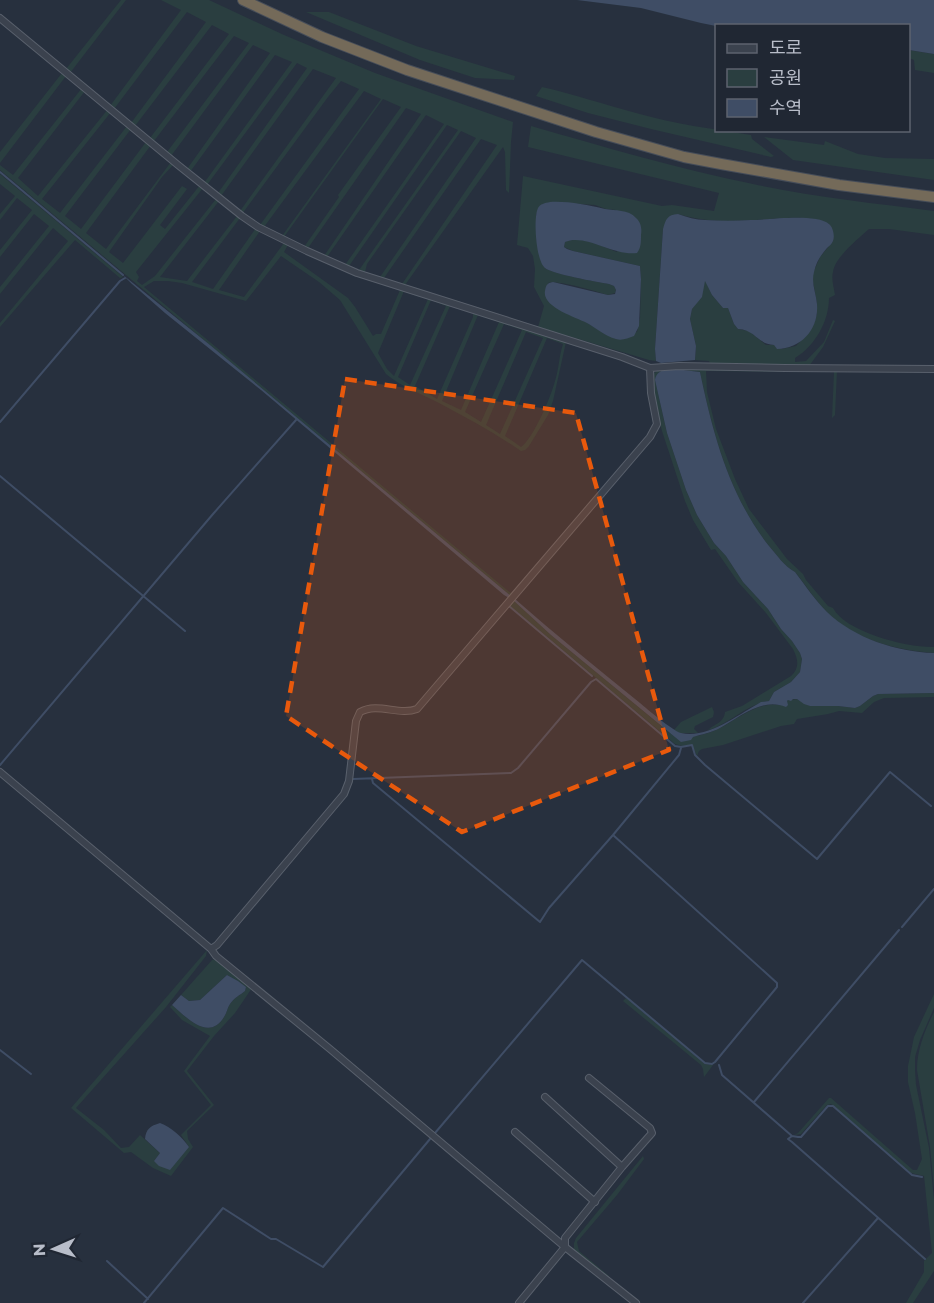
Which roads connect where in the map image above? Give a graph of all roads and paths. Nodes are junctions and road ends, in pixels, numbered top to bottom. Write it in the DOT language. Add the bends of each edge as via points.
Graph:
graph roads {
  1 [pos="243,0"];
  2 [pos="0,18"];
  3 [pos="934,197"];
  4 [pos="650,368"];
  5 [pos="934,369"];
  6 [pos="0,772"];
  7 [pos="211,950"];
  8 [pos="589,1078"];
  9 [pos="545,1097"];
  10 [pos="515,1132"];
  11 [pos="622,1167"];
  12 [pos="595,1202"];
  13 [pos="565,1247"];
  14 [pos="519,1303"];
  15 [pos="636,1303"];
  1 -- 3 [label="highway" via="322,37 407,70 596,132 684,157 839,186"];
  2 -- 4 [label="street" via="258,227 357,273"];
  4 -- 5 [label="street"];
  4 -- 7 [label="street" via="657,424 650,437 417,709 408,712 371,708 360,712 344,794"];
  6 -- 7 [label="street"];
  7 -- 13 [label="street"];
  8 -- 11 [label="street" via="652,1133"];
  9 -- 11 [label="street"];
  10 -- 12 [label="street"];
  11 -- 12 [label="street"];
  12 -- 13 [label="street" via="566,1238"];
  13 -- 14 [label="street"];
  13 -- 15 [label="street"];
}
